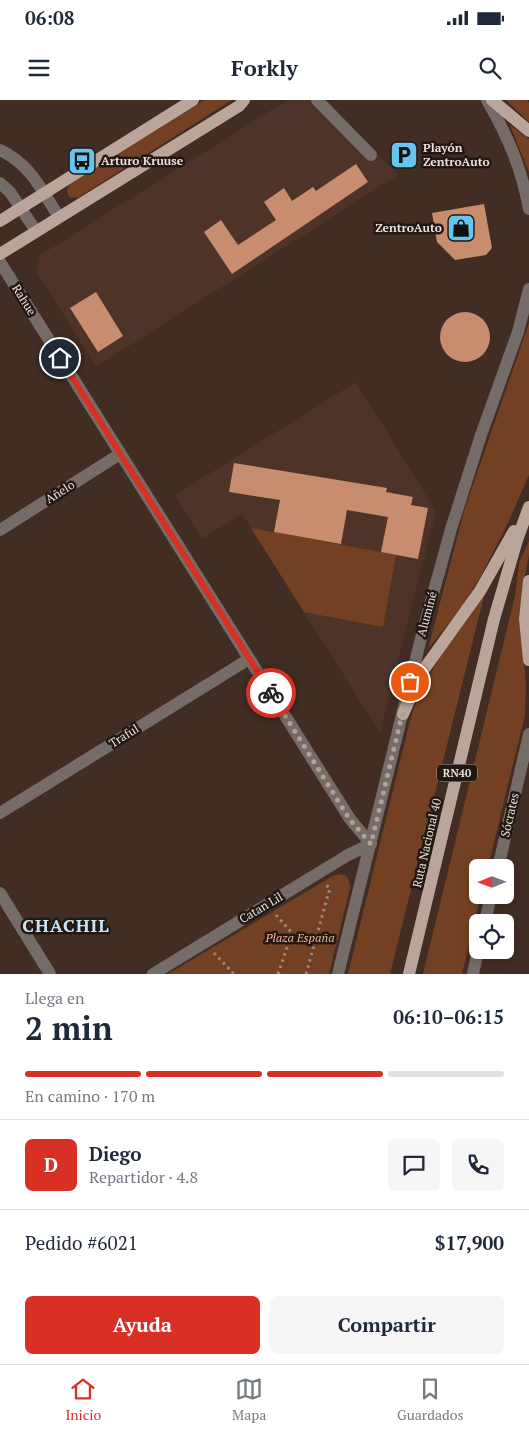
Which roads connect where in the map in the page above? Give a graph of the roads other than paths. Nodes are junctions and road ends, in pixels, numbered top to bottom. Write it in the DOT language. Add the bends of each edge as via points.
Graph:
graph roads {
  1 [pos="193,100"];
  2 [pos="244,100"];
  3 [pos="317,100"];
  4 [pos="487,100"];
  5 [pos="492,100"];
  6 [pos="529,131"];
  7 [pos="0,150"];
  8 [pos="371,155"];
  9 [pos="0,183"];
  10 [pos="44,193"];
  11 [pos="20,208"];
  12 [pos="529,209"];
  13 [pos="59,217"];
  14 [pos="0,221"];
  15 [pos="36,231"];
  16 [pos="0,254"];
  17 [pos="0,262"];
  18 [pos="529,289"];
  19 [pos="120,454"];
  20 [pos="529,506"];
  21 [pos="0,530"];
  22 [pos="529,530"];
  23 [pos="507,572"];
  24 [pos="529,581"];
  25 [pos="249,659"];
  26 [pos="529,660"];
  27 [pos="402,714"];
  28 [pos="529,734"];
  29 [pos="0,813"];
  30 [pos="371,844"];
  31 [pos="500,859"];
  32 [pos="0,893"];
  33 [pos="476,959"];
  34 [pos="50,974"];
  35 [pos="153,974"];
  36 [pos="338,974"];
  37 [pos="409,974"];
  38 [pos="472,974"];
  1 -- 10 [label="main road"];
  2 -- 13 [label="main road"];
  3 -- 8 [label="street"];
  4 -- 12 [label="street" via="513,150"];
  5 -- 6 [label="main road"];
  7 -- 10 [label="street" via="21,162"];
  9 -- 11 [label="street"];
  10 -- 11 [label="main road"];
  10 -- 13 [label="street"];
  11 -- 14 [label="main road"];
  11 -- 15 [label="street"];
  13 -- 15 [label="main road"];
  15 -- 16 [label="main road"];
  17 -- 19 [label="street, Rahue"];
  18 -- 27 [label="street, Aluminé" via="518,332 453,519"];
  19 -- 21 [label="street, Añelo"];
  19 -- 25 [label="street, Rahue"];
  20 -- 23 [label="main road, Ruta Nacional 40 / RN40"];
  20 -- 27 [label="main road" via="480,591 422,672"];
  22 -- 23 [label="main road, Ruta Nacional 40 / RN40"];
  23 -- 37 [label="main road, Ruta Nacional 40 / RN40"];
  24 -- 26 [label="main road" via="525,619"];
  25 -- 29 [label="street, Traful"];
  25 -- 30 [label="street, Rahue" via="350,820"];
  27 -- 30 [label="street, Aluminé"];
  28 -- 31 [label="street, Sócrates"];
  30 -- 35 [label="street, Catan Lil"];
  30 -- 36 [label="street, Aluminé"];
  32 -- 34 [label="street"];
  33 -- 38 [label="street"];
}
